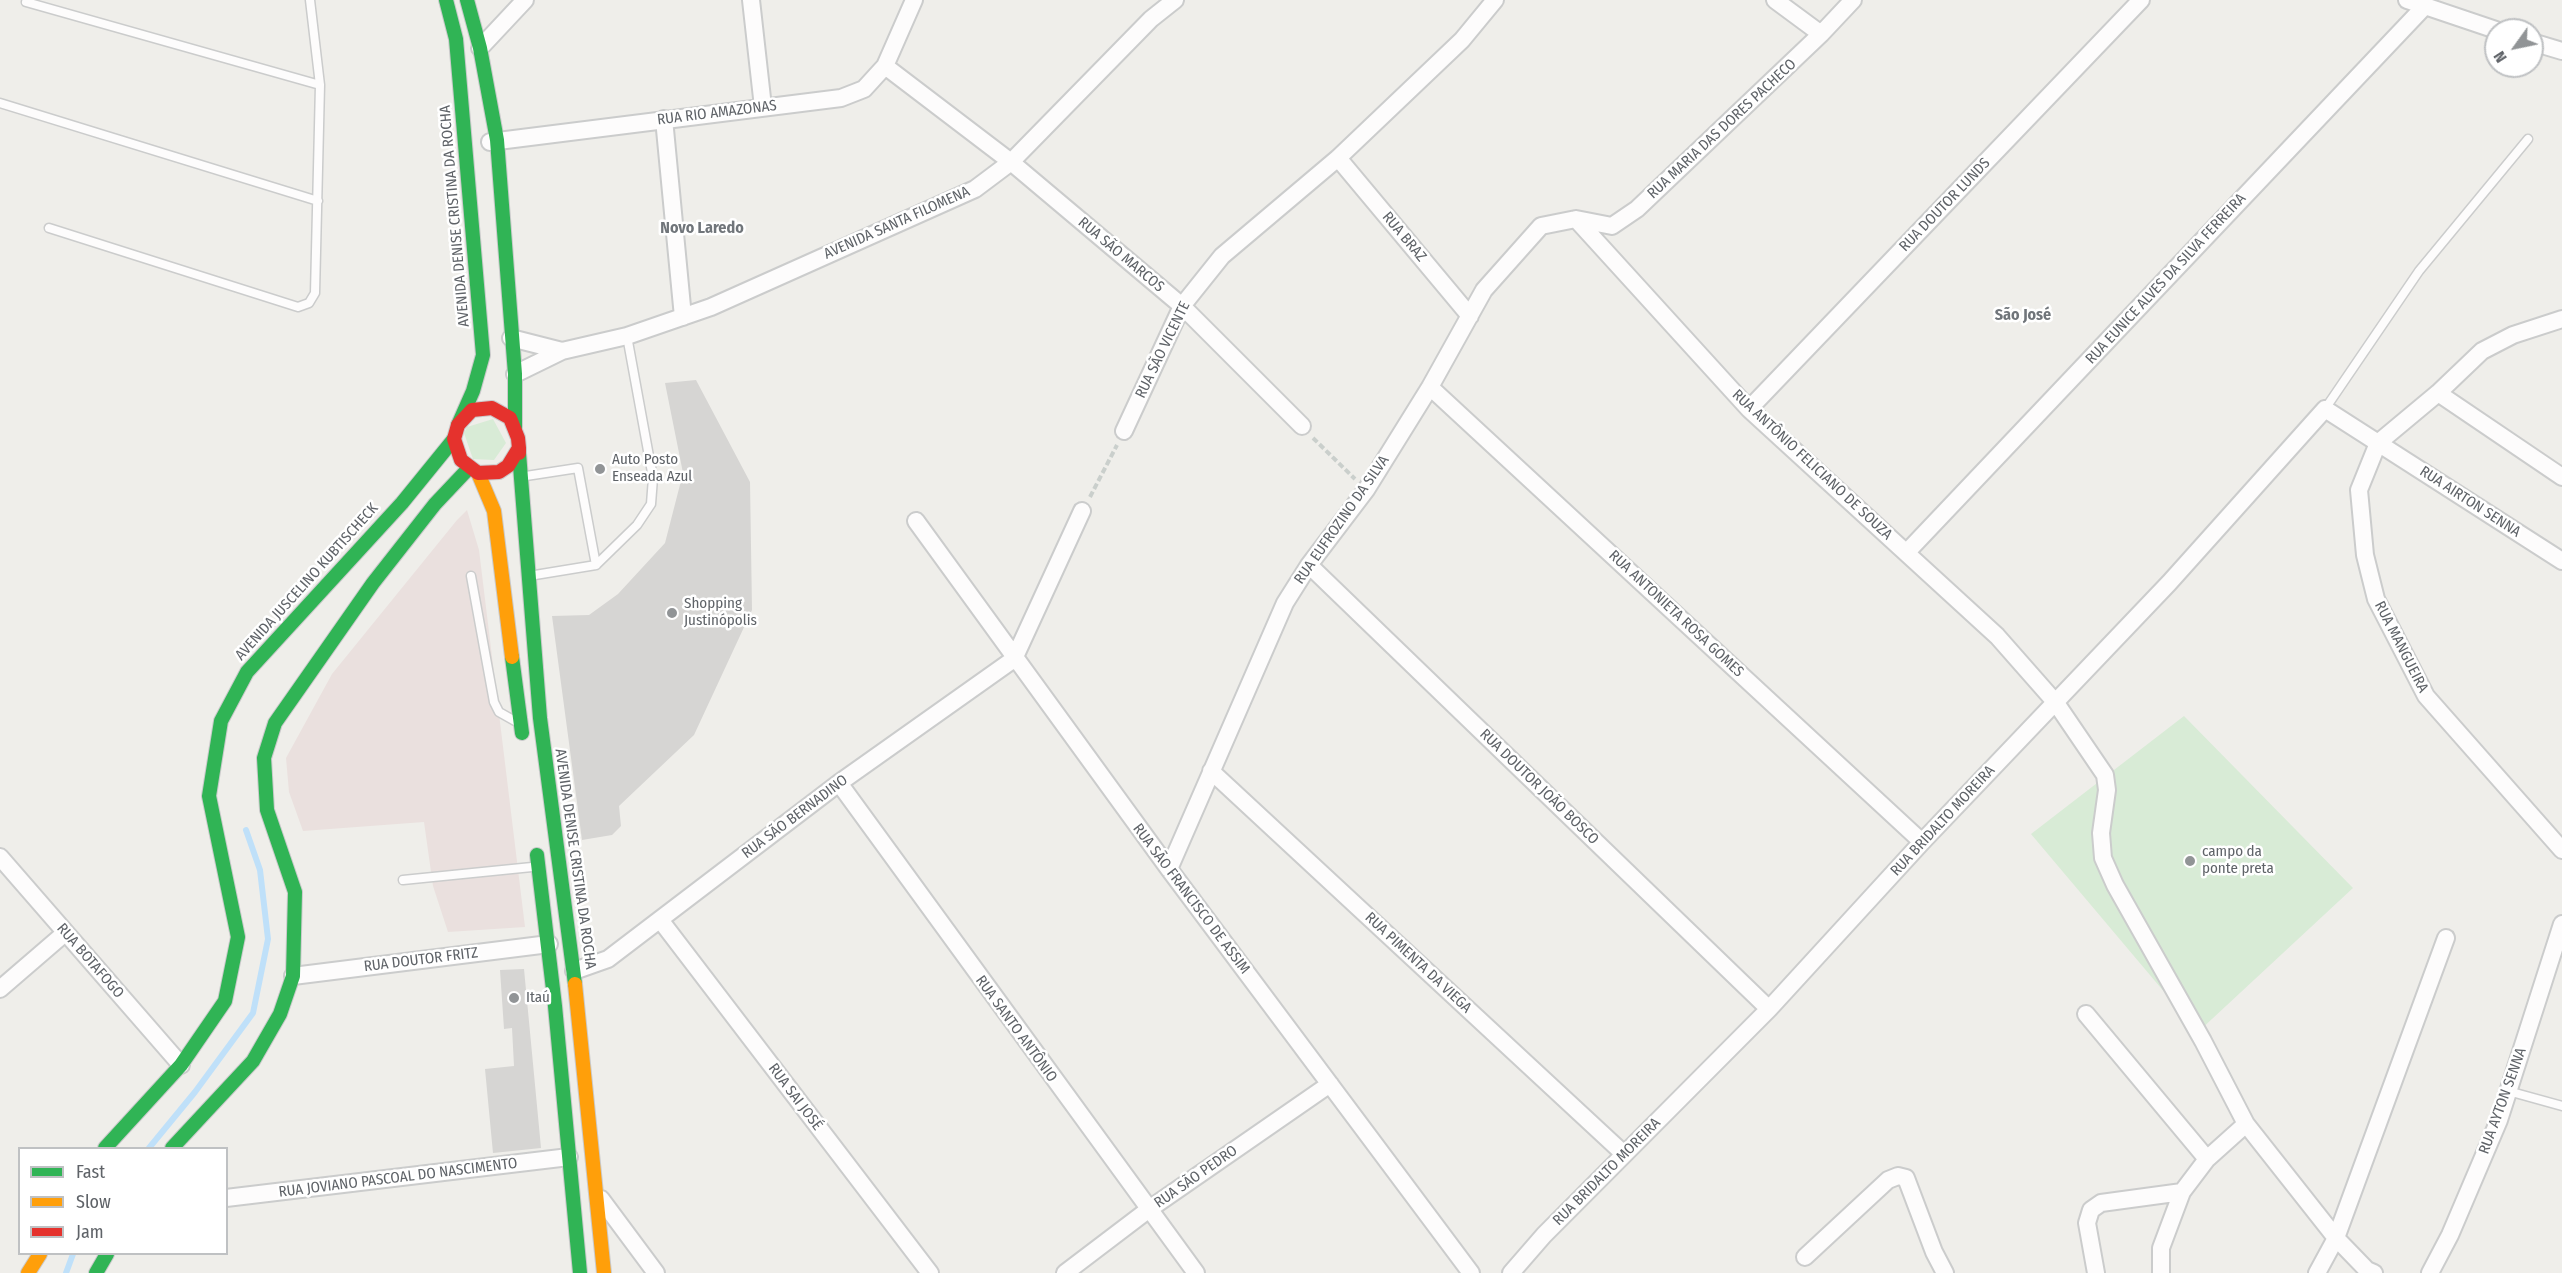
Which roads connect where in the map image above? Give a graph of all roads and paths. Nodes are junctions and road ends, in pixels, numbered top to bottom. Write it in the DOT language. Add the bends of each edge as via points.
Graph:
graph roads {
  1 [pos="310,0"];
  2 [pos="446,0"];
  3 [pos="467,0"];
  4 [pos="525,0"];
  5 [pos="751,0"];
  6 [pos="902,0"];
  7 [pos="914,0"];
  8 [pos="1175,0"];
  9 [pos="1495,0"];
  10 [pos="1775,0"];
  11 [pos="1853,0"];
  12 [pos="2141,0"];
  13 [pos="2407,0"];
  14 [pos="26,2"];
  15 [pos="2424,7"];
  16 [pos="905,18"];
  17 [pos="2484,26"];
  18 [pos="1821,34"];
  19 [pos="2544,46"];
  20 [pos="480,48"];
  21 [pos="2562,51"];
  22 [pos="885,66"];
  23 [pos="320,85"];
  24 [pos="0,103"];
  25 [pos="764,107"];
  26 [pos="664,119"];
  27 [pos="2528,139"];
  28 [pos="497,140"];
  29 [pos="467,149"];
  30 [pos="1338,158"];
  31 [pos="1011,162"];
  32 [pos="318,201"];
  33 [pos="1576,219"];
  34 [pos="49,228"];
  35 [pos="1182,306"];
  36 [pos="1470,316"];
  37 [pos="683,317"];
  38 [pos="2562,319"];
  39 [pos="627,336"];
  40 [pos="511,338"];
  41 [pos="562,351"];
  42 [pos="515,374"];
  43 [pos="1430,387"];
  44 [pos="2438,393"];
  45 [pos="1749,409"];
  46 [pos="2325,409"];
  47 [pos="1302,426"];
  48 [pos="515,428"];
  49 [pos="1124,431"];
  50 [pos="456,432"];
  51 [pos="2378,443"];
  52 [pos="519,448"];
  53 [pos="473,471"];
  54 [pos="521,477"];
  55 [pos="2562,477"];
  56 [pos="1366,490"];
  57 [pos="1082,511"];
  58 [pos="916,521"];
  59 [pos="1907,552"];
  60 [pos="2562,561"];
  61 [pos="596,565"];
  62 [pos="1309,565"];
  63 [pos="471,576"];
  64 [pos="515,576"];
  65 [pos="1014,659"];
  66 [pos="2056,703"];
  67 [pos="521,724"];
  68 [pos="524,746"];
  69 [pos="1211,771"];
  70 [pos="839,783"];
  71 [pos="1922,842"];
  72 [pos="536,845"];
  73 [pos="2562,850"];
  74 [pos="0,857"];
  75 [pos="539,867"];
  76 [pos="1169,869"];
  77 [pos="403,880"];
  78 [pos="661,921"];
  79 [pos="2562,924"];
  80 [pos="65,933"];
  81 [pos="2446,938"];
  82 [pos="549,944"];
  83 [pos="574,971"];
  84 [pos="293,976"];
  85 [pos="0,989"];
  86 [pos="1769,1009"];
  87 [pos="2086,1014"];
  88 [pos="181,1065"];
  89 [pos="1330,1084"];
  90 [pos="2508,1091"];
  91 [pos="2562,1106"];
  92 [pos="2246,1124"];
  93 [pos="107,1147"];
  94 [pos="174,1147"];
  95 [pos="1624,1155"];
  96 [pos="569,1157"];
  97 [pos="2207,1159"];
  98 [pos="2182,1192"];
  99 [pos="596,1193"];
  100 [pos="228,1198"];
  101 [pos="1148,1210"];
  102 [pos="2336,1238"];
  103 [pos="39,1255"];
  104 [pos="106,1255"];
  105 [pos="1805,1257"];
  106 [pos="28,1273"];
  107 [pos="96,1273"];
  108 [pos="580,1273"];
  109 [pos="604,1273"];
  110 [pos="656,1273"];
  111 [pos="930,1273"];
  112 [pos="1065,1273"];
  113 [pos="1196,1273"];
  114 [pos="1471,1273"];
  115 [pos="1511,1273"];
  116 [pos="1945,1273"];
  117 [pos="2096,1273"];
  118 [pos="2161,1273"];
  119 [pos="2317,1273"];
  120 [pos="2374,1273"];
  121 [pos="2430,1273"];
  1 -- 23 [label="lane"];
  2 -- 29 [label="main road, AVENIDA DENISE CRISTINA DA ROCHA" via="456,39"];
  3 -- 20 [label="main road"];
  4 -- 20 [label="street"];
  5 -- 25 [label="street"];
  6 -- 16 [label="street"];
  7 -- 16 [label="street, RUA RIO AMAZONAS"];
  8 -- 31 [label="street, AVENIDA SANTA FILOMENA" via="1151,19"];
  9 -- 30 [label="street, RUA SÃO VICENTE" via="1462,40"];
  10 -- 18 [label="street"];
  11 -- 18 [label="street, RUA MARIA DAS DORES PACHECO"];
  12 -- 45 [label="street, RUA DOUTOR LUNDS"];
  13 -- 15 [label="street"];
  14 -- 23 [label="lane"];
  15 -- 17 [label="street"];
  15 -- 59 [label="street, RUA EUNICE ALVES DA SILVA FERREIRA"];
  16 -- 22 [label="street, RUA RIO AMAZONAS"];
  18 -- 33 [label="street, RUA MARIA DAS DORES PACHECO" via="1637,209 1612,226"];
  19 -- 21 [label="street"];
  20 -- 28 [label="main road"];
  22 -- 25 [label="street, RUA RIO AMAZONAS" via="864,89 841,98"];
  22 -- 31 [label="street, RUA SÃO MARCOS"];
  23 -- 32 [label="lane"];
  24 -- 32 [label="lane"];
  25 -- 26 [label="street, RUA RIO AMAZONAS"];
  26 -- 28 [label="street, RUA RIO AMAZONAS"];
  26 -- 37 [label="street"];
  27 -- 46 [label="lane" via="2419,270"];
  28 -- 29 [label="street, RUA RIO AMAZONAS"];
  28 -- 40 [label="main road"];
  29 -- 50 [label="main road, AVENIDA DENISE CRISTINA DA ROCHA" via="483,355"];
  30 -- 35 [label="street, RUA SÃO VICENTE" via="1222,256"];
  30 -- 36 [label="street, RUA BRAZ"];
  31 -- 35 [label="street, RUA SÃO MARCOS"];
  31 -- 37 [label="street, AVENIDA SANTA FILOMENA" via="975,189"];
  32 -- 34 [label="lane" via="315,293 309,303 298,307"];
  33 -- 36 [label="street, RUA EUFROZINO DA SILVA" via="1541,226 1484,290"];
  33 -- 45 [label="street, RUA ANTÔNIO FELICIANO DE SOUZA"];
  35 -- 47 [label="street, RUA SÃO MARCOS"];
  35 -- 49 [label="street, RUA SÃO VICENTE"];
  36 -- 43 [label="street, RUA EUFROZINO DA SILVA"];
  37 -- 39 [label="street, AVENIDA SANTA FILOMENA"];
  38 -- 44 [label="street, RUA MANGUEIRA" via="2513,335 2482,351"];
  39 -- 41 [label="street, AVENIDA SANTA FILOMENA"];
  39 -- 61 [label="lane" via="653,478 651,504 637,525"];
  40 -- 41 [label="street, AVENIDA SANTA FILOMENA"];
  40 -- 42 [label="main road"];
  41 -- 42 [label="street, AVENIDA SANTA FILOMENA"];
  42 -- 48 [label="main road"];
  43 -- 56 [label="street, RUA EUFROZINO DA SILVA"];
  43 -- 71 [label="street, RUA ANTONIETA ROSA GOMES"];
  44 -- 51 [label="street, RUA MANGUEIRA"];
  44 -- 55 [label="street"];
  45 -- 59 [label="street, RUA ANTÔNIO FELICIANO DE SOUZA"];
  46 -- 51 [label="street"];
  46 -- 66 [label="street, RUA BRIDALTO MOREIRA"];
  47 -- 56 [label="path"];
  48 -- 50 [label="main road" via="510,418 492,408 472,411 463,417"];
  48 -- 52 [label="main road"];
  49 -- 57 [label="path"];
  50 -- 53 [label="main road" via="461,460"];
  50 -- 88 [label="main road, AVENIDA JUSCELINO KUBTISCHECK" via="402,503 247,672 221,721 209,796 237,937 225,1001"];
  51 -- 60 [label="street, RUA AIRTON SENNA"];
  51 -- 73 [label="street, RUA MANGUEIRA" via="2359,490 2365,555 2376,599 2426,696"];
  52 -- 53 [label="main road" via="508,466 499,472"];
  52 -- 54 [label="main road, AVENIDA DENISE CRISTINA DA ROCHA"];
  53 -- 64 [label="main road, AVENIDA DENISE CRISTINA DA ROCHA" via="494,511"];
  53 -- 84 [label="main road" via="435,504 373,583 275,723 264,758 267,810 296,892"];
  54 -- 61 [label="lane" via="578,468"];
  54 -- 64 [label="main road, AVENIDA DENISE CRISTINA DA ROCHA"];
  56 -- 62 [label="street, RUA EUFROZINO DA SILVA"];
  57 -- 65 [label="street"];
  58 -- 65 [label="street, RUA SÃO FRANCISCO DE ASSIM"];
  59 -- 66 [label="street, RUA ANTÔNIO FELICIANO DE SOUZA" via="1997,636"];
  61 -- 64 [label="lane"];
  62 -- 69 [label="street, RUA EUFROZINO DA SILVA" via="1285,603"];
  62 -- 86 [label="street, RUA DOUTOR JOÃO BOSCO"];
  63 -- 67 [label="lane" via="494,702 499,712"];
  64 -- 67 [label="main road, AVENIDA DENISE CRISTINA DA ROCHA"];
  64 -- 83 [label="main road, AVENIDA DENISE CRISTINA DA ROCHA" via="540,718"];
  65 -- 70 [label="street, RUA SÃO BERNADINO"];
  65 -- 76 [label="street, RUA SÃO FRANCISCO DE ASSIM"];
  66 -- 71 [label="street, RUA BRIDALTO MOREIRA"];
  66 -- 92 [label="street, RUA ANTÔNIO FELICIANO DE SOUZA" via="2105,775 2102,849 2115,885"];
  67 -- 68 [label="main road, AVENIDA DENISE CRISTINA DA ROCHA"];
  69 -- 76 [label="street, RUA EUFROZINO DA SILVA"];
  69 -- 95 [label="street, RUA PIMENTA DA VIEGA"];
  70 -- 78 [label="street, RUA SÃO BERNADINO"];
  70 -- 101 [label="street, RUA SANTO ANTÔNIO"];
  71 -- 86 [label="street, RUA BRIDALTO MOREIRA"];
  72 -- 75 [label="main road"];
  74 -- 80 [label="street, RUA BOTAFOGO"];
  75 -- 77 [label="lane"];
  75 -- 82 [label="main road"];
  76 -- 89 [label="street, RUA SÃO FRANCISCO DE ASSIM"];
  78 -- 83 [label="street, RUA SÃO BERNADINO" via="608,959"];
  78 -- 111 [label="street, RUA SAI JOSÉ"];
  79 -- 90 [label="street, RUA AYTON SENNA"];
  80 -- 85 [label="street"];
  80 -- 88 [label="street, RUA BOTAFOGO"];
  81 -- 102 [label="street"];
  82 -- 84 [label="street, RUA DOUTOR FRITZ"];
  82 -- 96 [label="main road"];
  83 -- 99 [label="main road, AVENIDA DENISE CRISTINA DA ROCHA"];
  84 -- 94 [label="main road" via="280,1014 253,1061"];
  86 -- 95 [label="street, RUA BRIDALTO MOREIRA"];
  87 -- 97 [label="street"];
  88 -- 93 [label="main road, AVENIDA JUSCELINO KUBTISCHECK"];
  89 -- 101 [label="street, RUA SÃO PEDRO"];
  89 -- 114 [label="street, RUA SÃO FRANCISCO DE ASSIM"];
  90 -- 91 [label="lane"];
  90 -- 121 [label="street, RUA AYTON SENNA" via="2459,1214"];
  92 -- 97 [label="street"];
  92 -- 102 [label="street, RUA ANTÔNIO FELICIANO DE SOUZA"];
  95 -- 115 [label="street, RUA BRIDALTO MOREIRA"];
  96 -- 100 [label="street, RUA JOVIANO PASCOAL DO NASCIMENTO"];
  96 -- 108 [label="main road"];
  97 -- 98 [label="street"];
  98 -- 117 [label="street" via="2101,1203 2091,1210 2087,1223"];
  98 -- 118 [label="street" via="2161,1248"];
  99 -- 109 [label="main road, AVENIDA DENISE CRISTINA DA ROCHA"];
  99 -- 110 [label="street"];
  101 -- 112 [label="street, RUA SÃO PEDRO"];
  101 -- 113 [label="street, RUA SANTO ANTÔNIO"];
  102 -- 119 [label="street"];
  102 -- 120 [label="street, RUA ANTÔNIO FELICIANO DE SOUZA"];
  103 -- 106 [label="main road"];
  104 -- 107 [label="main road"];
  105 -- 116 [label="street" via="1888,1180 1898,1176 1906,1178"];
}
